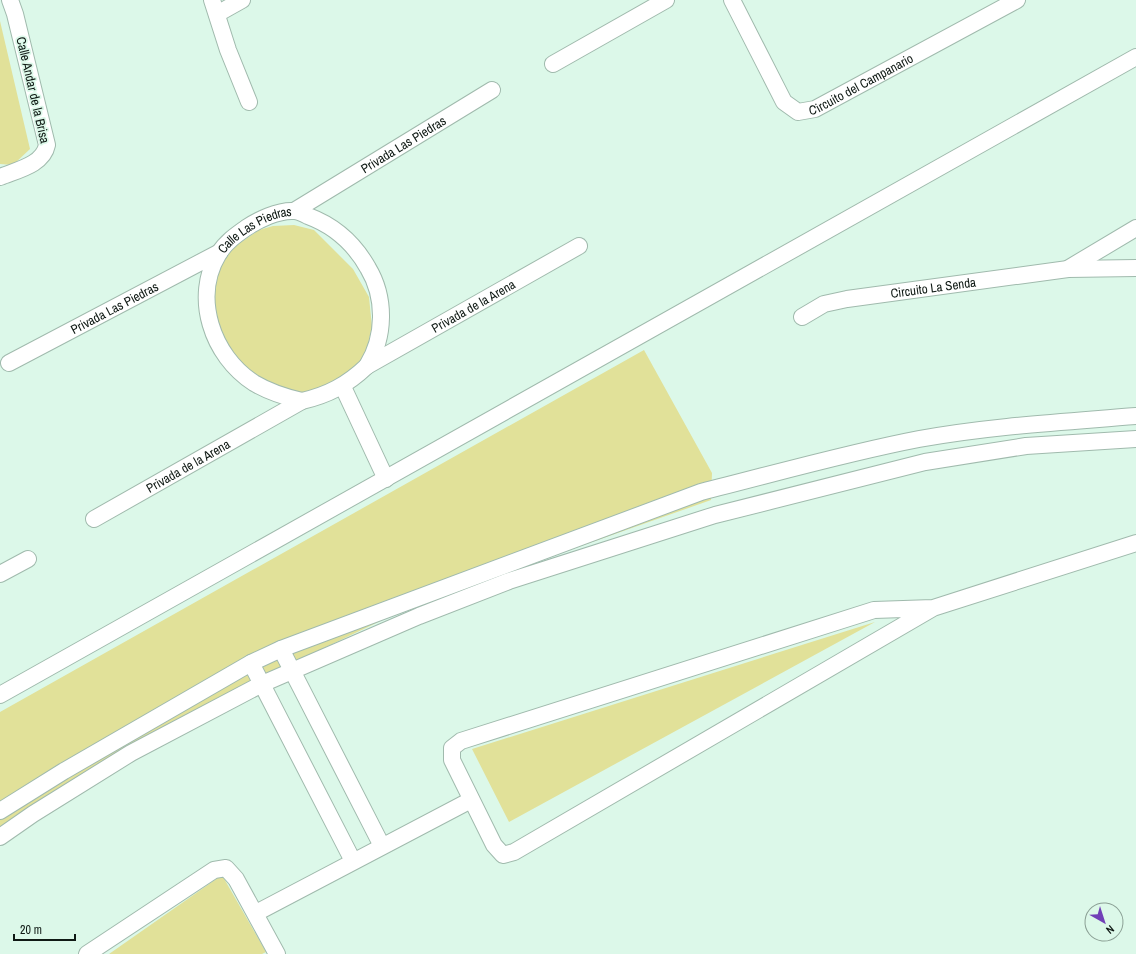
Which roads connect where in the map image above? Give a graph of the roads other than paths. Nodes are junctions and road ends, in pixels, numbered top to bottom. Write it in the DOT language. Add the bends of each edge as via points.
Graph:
graph roads {
  1 [pos="10,0"];
  2 [pos="242,0"];
  3 [pos="666,0"];
  4 [pos="732,0"];
  5 [pos="1017,0"];
  6 [pos="214,7"];
  7 [pos="1136,57"];
  8 [pos="553,64"];
  9 [pos="492,90"];
  10 [pos="249,102"];
  11 [pos="0,177"];
  12 [pos="294,211"];
  13 [pos="1136,228"];
  14 [pos="579,246"];
  15 [pos="220,252"];
  16 [pos="1136,268"];
  17 [pos="1068,269"];
  18 [pos="802,317"];
  19 [pos="9,363"];
  20 [pos="367,366"];
  21 [pos="343,386"];
  22 [pos="302,401"];
  23 [pos="1136,416"];
  24 [pos="1136,440"];
  25 [pos="386,479"];
  26 [pos="94,519"];
  27 [pos="1136,543"];
  28 [pos="28,559"];
  29 [pos="0,574"];
  30 [pos="933,608"];
  31 [pos="280,649"];
  32 [pos="251,663"];
  33 [pos="292,670"];
  34 [pos="262,684"];
  35 [pos="0,695"];
  36 [pos="471,800"];
  37 [pos="0,811"];
  38 [pos="0,838"];
  39 [pos="382,846"];
  40 [pos="353,860"];
  41 [pos="256,913"];
  42 [pos="87,954"];
  43 [pos="277,954"];
  1 -- 11 [label="street, Calle Andar de la Brisa" via="47,145 46,153 38,162"];
  2 -- 6 [label="street"];
  3 -- 8 [label="street"];
  4 -- 5 [label="street, Circuito del Campanario" via="784,102 798,112 815,110"];
  6 -- 10 [label="street"];
  7 -- 25 [label="street"];
  9 -- 12 [label="street, Privada Las Piedras"];
  12 -- 15 [label="street, Calle Las Piedras" via="282,212 254,222 232,238"];
  12 -- 20 [label="street, Calle Las Piedras" via="323,222 339,232 359,252 372,275 380,300 381,326 376,352"];
  13 -- 17 [label="street, Circuito La Senda"];
  14 -- 20 [label="street, Privada de la Arena"];
  15 -- 19 [label="street, Privada Las Piedras"];
  15 -- 22 [label="street, Calle Las Piedras" via="210,273 206,296 208,320 218,344 233,366 254,382 278,395"];
  16 -- 17 [label="street, Circuito La Senda"];
  17 -- 18 [label="street, Circuito La Senda" via="847,299 824,304"];
  20 -- 21 [label="street"];
  21 -- 22 [label="street" via="323,396"];
  21 -- 25 [label="street"];
  22 -- 26 [label="street, Privada de la Arena"];
  23 -- 31 [label="street" via="1021,425 919,440 741,480 686,497"];
  24 -- 33 [label="street" via="1026,446 925,462 715,515 509,581"];
  25 -- 35 [label="street"];
  27 -- 30 [label="street"];
  28 -- 29 [label="street"];
  30 -- 36 [label="street" via="874,610 461,741 452,748 452,760"];
  30 -- 36 [label="street" via="514,852 503,855 494,845"];
  31 -- 32 [label="street"];
  31 -- 33 [label="street"];
  32 -- 34 [label="street"];
  32 -- 37 [label="street"];
  33 -- 34 [label="street"];
  33 -- 39 [label="street"];
  34 -- 38 [label="street" via="131,753 33,814"];
  34 -- 40 [label="street"];
  36 -- 39 [label="street"];
  39 -- 40 [label="street"];
  40 -- 41 [label="street"];
  41 -- 42 [label="street" via="236,879 226,868 214,870"];
  41 -- 43 [label="street"];
}
